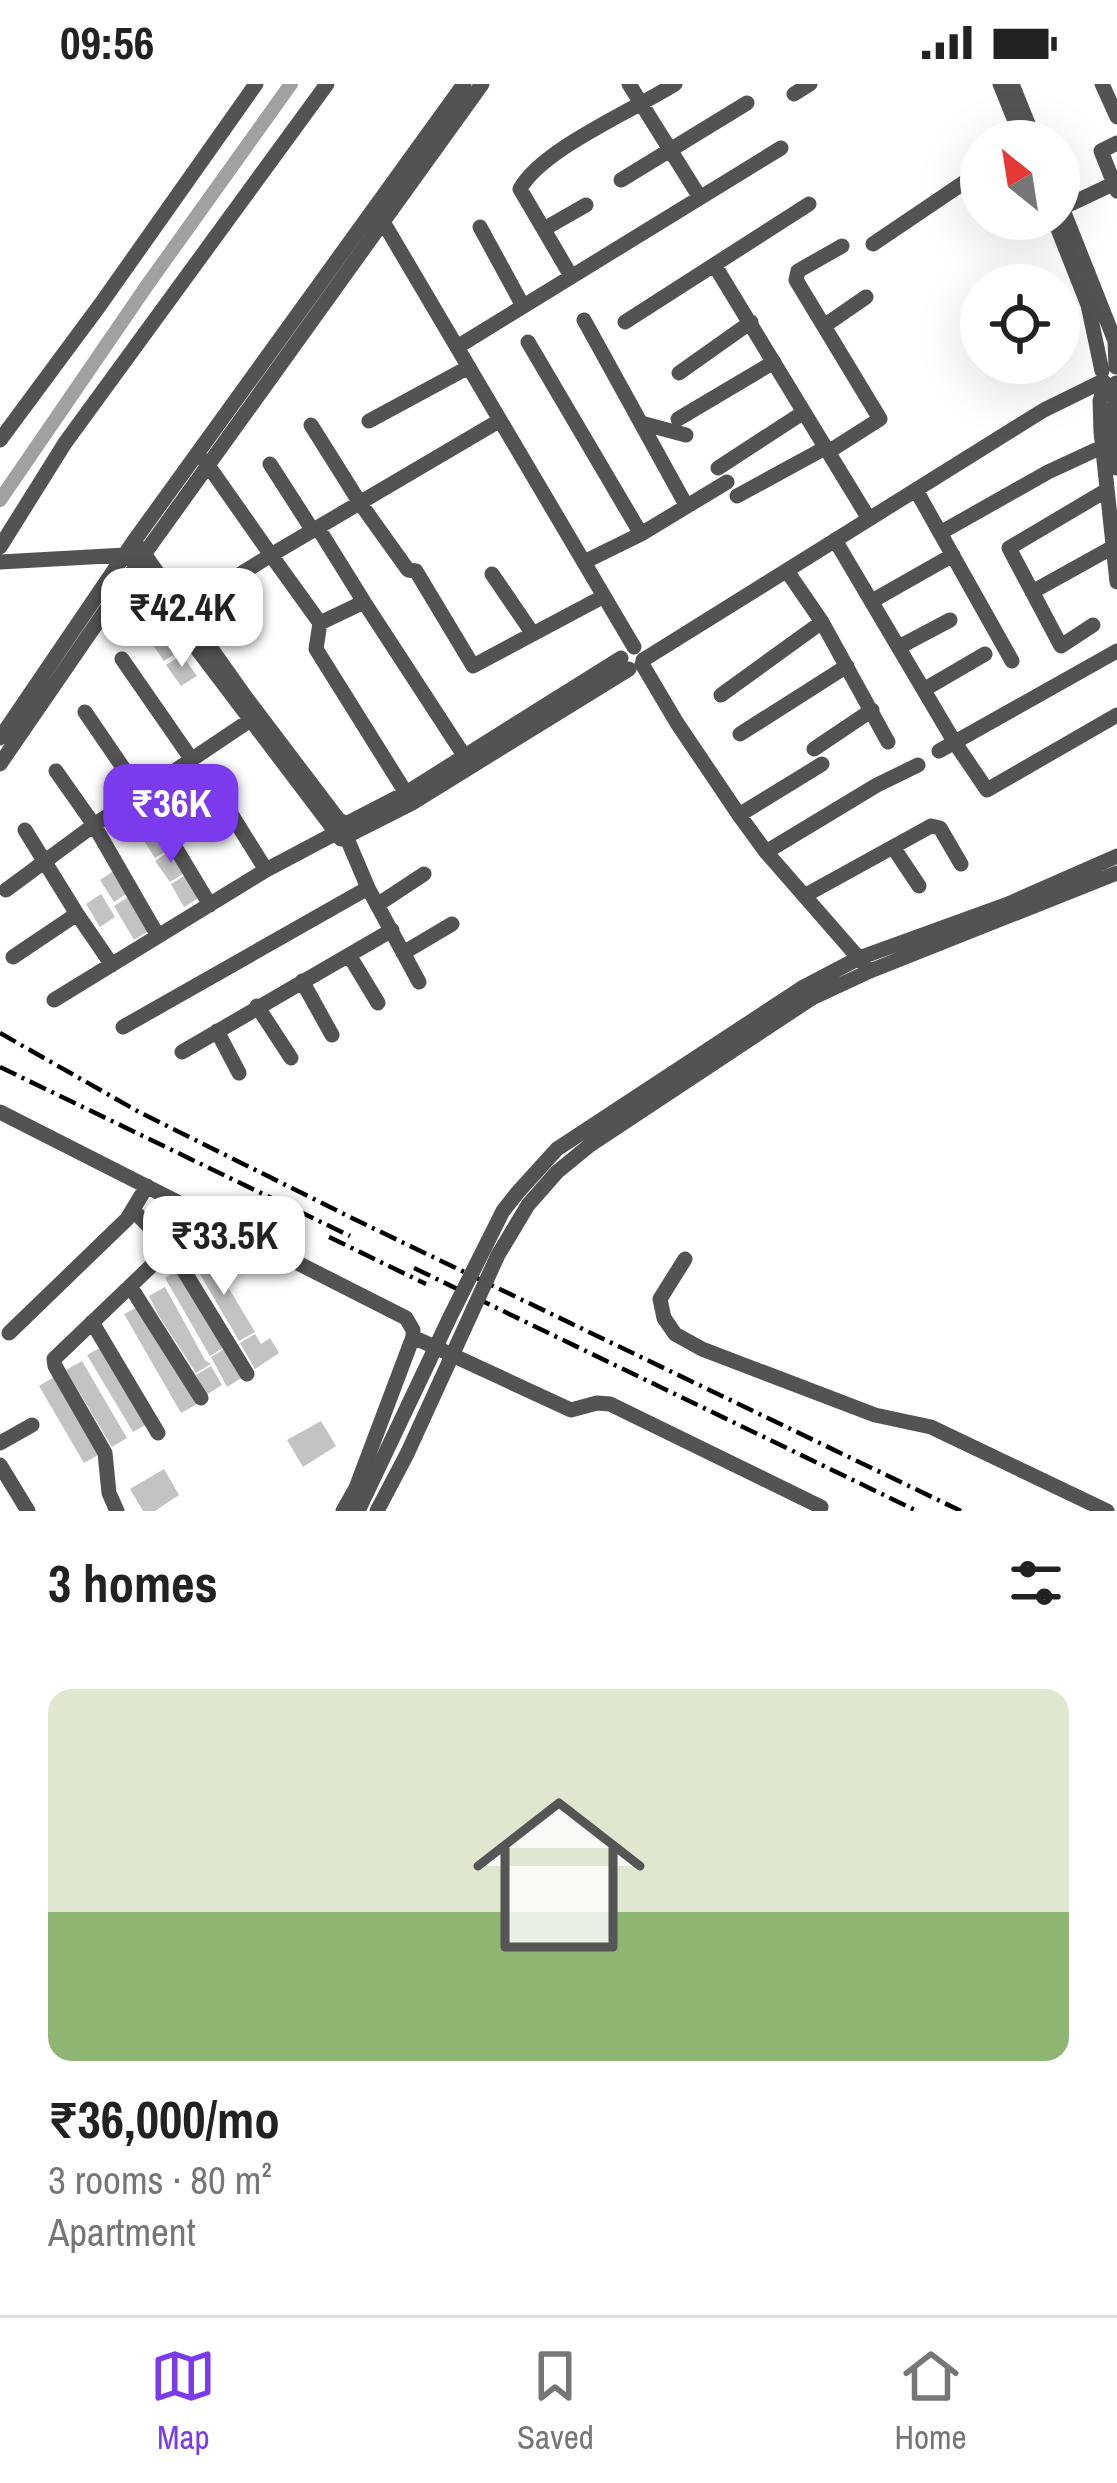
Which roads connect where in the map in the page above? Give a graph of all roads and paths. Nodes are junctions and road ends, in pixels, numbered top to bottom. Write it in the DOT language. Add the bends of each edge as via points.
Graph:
graph roads {
  1 [pos="256,84"];
  2 [pos="327,84"];
  3 [pos="464,84"];
  4 [pos="482,84"];
  5 [pos="629,84"];
  6 [pos="675,84"];
  7 [pos="810,84"];
  8 [pos="1000,84"];
  9 [pos="1012,84"];
  10 [pos="1102,84"];
  11 [pos="794,94"];
  12 [pos="643,104"];
  13 [pos="747,104"];
  14 [pos="1117,117"];
  15 [pos="1019,120"];
  16 [pos="1023,120"];
  17 [pos="1117,143"];
  18 [pos="781,148"];
  19 [pos="672,149"];
  20 [pos="621,180"];
  21 [pos="960,185"];
  22 [pos="1116,186"];
  23 [pos="699,196"];
  24 [pos="1080,200"];
  25 [pos="809,203"];
  26 [pos="586,205"];
  27 [pos="376,218"];
  28 [pos="480,226"];
  29 [pos="544,229"];
  30 [pos="1068,240"];
  31 [pos="873,244"];
  32 [pos="842,246"];
  33 [pos="715,266"];
  34 [pos="571,276"];
  35 [pos="866,297"];
  36 [pos="523,306"];
  37 [pos="584,320"];
  38 [pos="626,322"];
  39 [pos="751,322"];
  40 [pos="824,326"];
  41 [pos="528,342"];
  42 [pos="457,347"];
  43 [pos="774,362"];
  44 [pos="465,369"];
  45 [pos="679,373"];
  46 [pos="1110,376"];
  47 [pos="804,412"];
  48 [pos="369,421"];
  49 [pos="641,423"];
  50 [pos="311,425"];
  51 [pos="492,425"];
  52 [pos="0,440"];
  53 [pos="1102,446"];
  54 [pos="827,450"];
  55 [pos="203,460"];
  56 [pos="270,464"];
  57 [pos="1117,468"];
  58 [pos="727,482"];
  59 [pos="916,490"];
  60 [pos="1107,490"];
  61 [pos="360,502"];
  62 [pos="686,505"];
  63 [pos="867,515"];
  64 [pos="315,529"];
  65 [pos="940,533"];
  66 [pos="641,534"];
  67 [pos="836,540"];
  68 [pos="0,547"];
  69 [pos="1113,547"];
  70 [pos="135,554"];
  71 [pos="271,555"];
  72 [pos="952,555"];
  73 [pos="0,562"];
  74 [pos="584,562"];
  75 [pos="787,571"];
  76 [pos="492,574"];
  77 [pos="1117,581"];
  78 [pos="1032,592"];
  79 [pos="595,601"];
  80 [pos="872,601"];
  81 [pos="364,602"];
  82 [pos="183,610"];
  83 [pos="950,620"];
  84 [pos="320,622"];
  85 [pos="822,622"];
  86 [pos="1094,625"];
  87 [pos="533,634"];
  88 [pos="899,647"];
  89 [pos="1117,651"];
  90 [pos="985,654"];
  91 [pos="122,659"];
  92 [pos="635,661"];
  93 [pos="1012,661"];
  94 [pos="847,666"];
  95 [pos="925,689"];
  96 [pos="721,695"];
  97 [pos="872,710"];
  98 [pos="85,712"];
  99 [pos="1117,715"];
  100 [pos="255,718"];
  101 [pos="740,734"];
  102 [pos="0,738"];
  103 [pos="888,742"];
  104 [pos="947,747"];
  105 [pos="465,757"];
  106 [pos="192,760"];
  107 [pos="0,764"];
  108 [pos="918,765"];
  109 [pos="56,772"];
  110 [pos="213,784"];
  111 [pos="141,794"];
  112 [pos="406,794"];
  113 [pos="739,815"];
  114 [pos="160,822"];
  115 [pos="94,825"];
  116 [pos="26,830"];
  117 [pos="340,832"];
  118 [pos="893,847"];
  119 [pos="766,852"];
  120 [pos="1117,856"];
  121 [pos="46,860"];
  122 [pos="961,864"];
  123 [pos="266,870"];
  124 [pos="1117,873"];
  125 [pos="424,874"];
  126 [pos="920,886"];
  127 [pos="368,887"];
  128 [pos="6,890"];
  129 [pos="804,896"];
  130 [pos="210,904"];
  131 [pos="377,904"];
  132 [pos="77,914"];
  133 [pos="452,924"];
  134 [pos="392,930"];
  135 [pos="158,936"];
  136 [pos="404,952"];
  137 [pos="349,955"];
  138 [pos="13,957"];
  139 [pos="865,964"];
  140 [pos="112,965"];
  141 [pos="302,981"];
  142 [pos="419,982"];
  143 [pos="807,993"];
  144 [pos="54,1000"];
  145 [pos="378,1003"];
  146 [pos="257,1006"];
  147 [pos="123,1027"];
  148 [pos="217,1031"];
  149 [pos="332,1035"];
  150 [pos="182,1052"];
  151 [pos="291,1058"];
  152 [pos="239,1073"];
  153 [pos="0,1112"];
  154 [pos="147,1186"];
  155 [pos="133,1210"];
  156 [pos="170,1248"];
  157 [pos="686,1259"];
  158 [pos="130,1286"];
  159 [pos="92,1322"];
  160 [pos="9,1334"];
  161 [pos="412,1337"];
  162 [pos="247,1374"];
  163 [pos="201,1398"];
  164 [pos="32,1426"];
  165 [pos="158,1433"];
  166 [pos="0,1443"];
  167 [pos="0,1465"];
  168 [pos="7,1493"];
  169 [pos="823,1510"];
  170 [pos="28,1511"];
  171 [pos="117,1511"];
  172 [pos="343,1511"];
  173 [pos="358,1511"];
  174 [pos="377,1511"];
  175 [pos="1107,1511"];
  1 -- 52 [label="street"];
  2 -- 68 [label="street" via="65,443"];
  3 -- 27 [label="street"];
  4 -- 27 [label="street"];
  5 -- 12 [label="street"];
  6 -- 12 [label="street"];
  7 -- 11 [label="street"];
  8 -- 15 [label="street"];
  9 -- 16 [label="street"];
  10 -- 14 [label="street"];
  12 -- 19 [label="street"];
  12 -- 29 [label="street" via="527,177 520,188"];
  13 -- 19 [label="street"];
  17 -- 22 [label="street" via="1101,151"];
  18 -- 23 [label="street"];
  19 -- 20 [label="street"];
  19 -- 23 [label="street"];
  21 -- 31 [label="street"];
  22 -- 24 [label="street"];
  23 -- 34 [label="street"];
  25 -- 33 [label="street"];
  26 -- 29 [label="street"];
  27 -- 42 [label="street"];
  27 -- 44 [label="street"];
  27 -- 55 [label="street"];
  28 -- 36 [label="street"];
  29 -- 34 [label="street"];
  30 -- 46 [label="street"];
  32 -- 40 [label="street" via="796,274"];
  33 -- 38 [label="street"];
  33 -- 39 [label="street"];
  34 -- 36 [label="street"];
  35 -- 40 [label="street"];
  36 -- 42 [label="street"];
  37 -- 49 [label="street"];
  39 -- 43 [label="street"];
  39 -- 45 [label="street"];
  40 -- 54 [label="street" via="880,419"];
  41 -- 66 [label="street"];
  42 -- 44 [label="street"];
  43 -- 47 [label="street"];
  43 -- 49 [label="street" via="682,427"];
  44 -- 48 [label="street"];
  44 -- 51 [label="street"];
  44 -- 74 [label="street"];
  46 -- 53 [label="street" via="1100,401"];
  46 -- 57 [label="street"];
  46 -- 59 [label="street"];
  46 -- 63 [label="street" via="1040,402"];
  47 -- 54 [label="street"];
  47 -- 58 [label="street"];
  49 -- 62 [label="street"];
  50 -- 61 [label="street"];
  51 -- 61 [label="street"];
  51 -- 79 [label="street"];
  53 -- 60 [label="street"];
  53 -- 65 [label="street"];
  54 -- 58 [label="street"];
  54 -- 63 [label="street"];
  55 -- 70 [label="street"];
  55 -- 71 [label="street"];
  56 -- 64 [label="street"];
  58 -- 62 [label="street"];
  59 -- 63 [label="street"];
  59 -- 65 [label="street"];
  60 -- 69 [label="street"];
  60 -- 78 [label="street" via="1009,548"];
  61 -- 64 [label="street"];
  61 -- 87 [label="street" via="416,571 473,666"];
  62 -- 66 [label="street"];
  63 -- 67 [label="street"];
  63 -- 92 [label="street"];
  64 -- 71 [label="street"];
  64 -- 81 [label="street"];
  65 -- 72 [label="street"];
  66 -- 74 [label="street"];
  67 -- 75 [label="street"];
  67 -- 80 [label="street"];
  69 -- 77 [label="street"];
  69 -- 78 [label="street"];
  70 -- 73 [label="street"];
  70 -- 82 [label="street"];
  70 -- 100 [label="street"];
  70 -- 102 [label="street"];
  70 -- 107 [label="street"];
  71 -- 82 [label="street"];
  71 -- 84 [label="street"];
  72 -- 80 [label="street"];
  72 -- 93 [label="street"];
  74 -- 92 [label="street"];
  75 -- 85 [label="street"];
  75 -- 92 [label="street"];
  76 -- 87 [label="street"];
  78 -- 86 [label="street" via="1061,646"];
  79 -- 87 [label="street"];
  79 -- 92 [label="street"];
  80 -- 88 [label="street"];
  81 -- 84 [label="street"];
  81 -- 105 [label="street"];
  82 -- 100 [label="street"];
  83 -- 88 [label="street"];
  84 -- 112 [label="street" via="316,649"];
  85 -- 94 [label="street"];
  85 -- 96 [label="street"];
  88 -- 95 [label="street"];
  89 -- 104 [label="street"];
  90 -- 95 [label="street"];
  91 -- 106 [label="street"];
  92 -- 105 [label="street"];
  92 -- 113 [label="street"];
  92 -- 117 [label="street" via="412,803"];
  94 -- 97 [label="street"];
  94 -- 101 [label="street"];
  95 -- 104 [label="street"];
  97 -- 103 [label="street"];
  97 -- 113 [label="street"];
  98 -- 111 [label="street"];
  99 -- 104 [label="street" via="988,790"];
  100 -- 106 [label="street"];
  100 -- 117 [label="street"];
  105 -- 112 [label="street"];
  106 -- 111 [label="street"];
  108 -- 119 [label="street"];
  109 -- 115 [label="street"];
  110 -- 123 [label="street"];
  111 -- 115 [label="street"];
  112 -- 117 [label="street"];
  113 -- 119 [label="street"];
  114 -- 130 [label="street"];
  115 -- 121 [label="street"];
  115 -- 135 [label="street"];
  116 -- 121 [label="street"];
  117 -- 123 [label="street"];
  117 -- 127 [label="street"];
  118 -- 122 [label="street" via="936,826"];
  118 -- 126 [label="street"];
  118 -- 129 [label="street"];
  119 -- 129 [label="street"];
  120 -- 139 [label="street"];
  121 -- 128 [label="street"];
  121 -- 132 [label="street"];
  123 -- 130 [label="street"];
  124 -- 139 [label="street"];
  125 -- 131 [label="street"];
  127 -- 131 [label="street"];
  127 -- 147 [label="street"];
  129 -- 139 [label="street"];
  130 -- 135 [label="street"];
  131 -- 134 [label="street"];
  132 -- 138 [label="street"];
  132 -- 140 [label="street"];
  133 -- 136 [label="street"];
  134 -- 136 [label="street"];
  134 -- 137 [label="street"];
  135 -- 140 [label="street"];
  136 -- 142 [label="street"];
  137 -- 141 [label="street"];
  137 -- 145 [label="street"];
  139 -- 143 [label="street"];
  140 -- 144 [label="street"];
  141 -- 146 [label="street"];
  141 -- 149 [label="street"];
  143 -- 173 [label="street, bridge" via="575,1136 518,1192"];
  143 -- 174 [label="street, bridge" via="590,1145 528,1205"];
  146 -- 148 [label="street"];
  146 -- 151 [label="street"];
  148 -- 150 [label="street"];
  148 -- 152 [label="street"];
  153 -- 154 [label="street"];
  154 -- 155 [label="street"];
  154 -- 161 [label="street" via="400,1313"];
  155 -- 156 [label="street"];
  155 -- 160 [label="street"];
  156 -- 158 [label="street"];
  156 -- 162 [label="street"];
  157 -- 175 [label="street" via="660,1300 675,1334 875,1415 931,1427"];
  158 -- 159 [label="street"];
  158 -- 163 [label="street"];
  159 -- 165 [label="street"];
  159 -- 171 [label="street" via="54,1363 105,1453"];
  161 -- 169 [label="street" via="571,1410 610,1404"];
  161 -- 172 [label="street"];
  164 -- 166 [label="street"];
  167 -- 168 [label="street"];
  168 -- 170 [label="street"];
}
